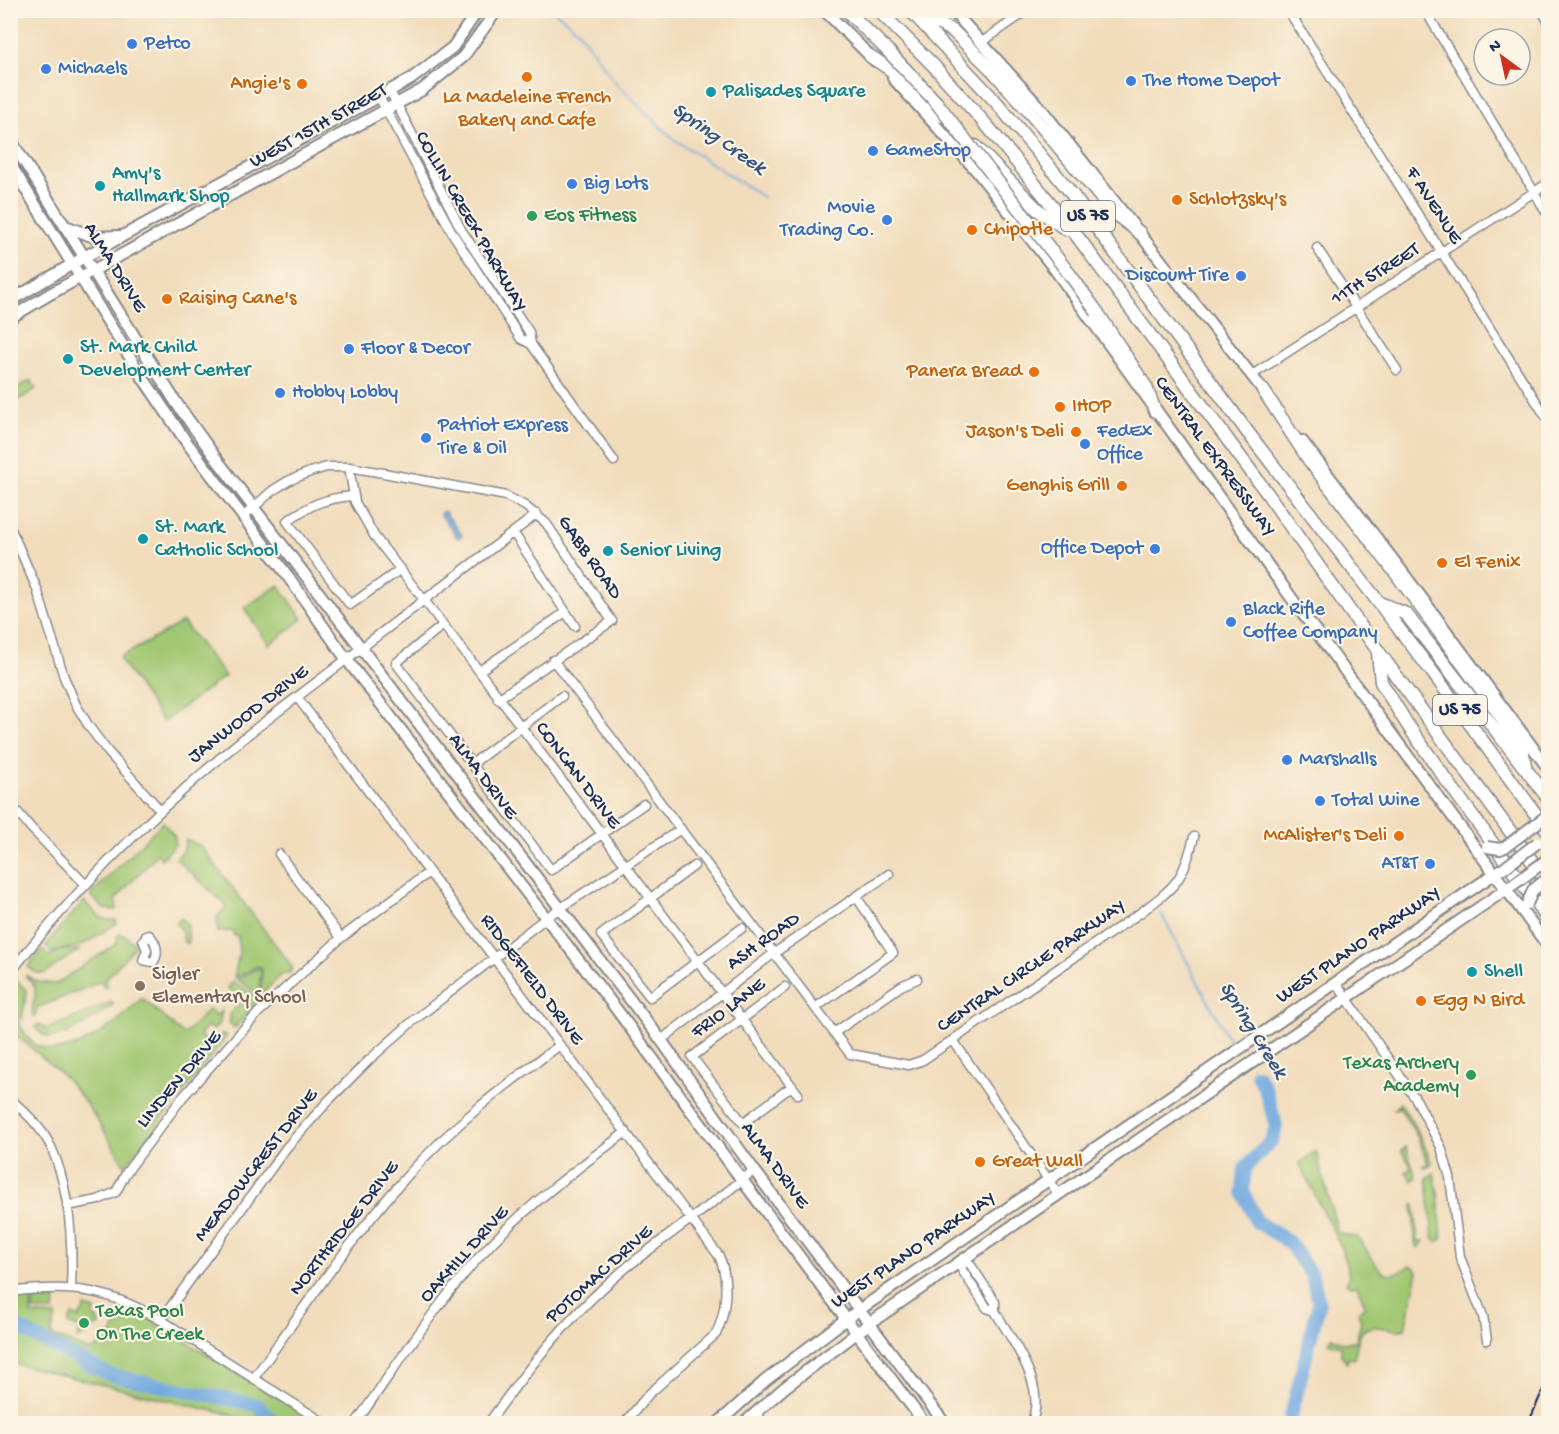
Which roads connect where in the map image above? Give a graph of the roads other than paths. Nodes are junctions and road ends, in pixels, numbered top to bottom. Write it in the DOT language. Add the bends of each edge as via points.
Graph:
graph roads {
  1 [pos="824,10"];
  2 [pos="846,10"];
  3 [pos="878,10"];
  4 [pos="912,10"];
  5 [pos="952,10"];
  6 [pos="1028,10"];
  7 [pos="1288,10"];
  8 [pos="1425,10"];
  9 [pos="1542,10"];
  10 [pos="476,13"];
  11 [pos="494,15"];
  12 [pos="1548,21"];
  13 [pos="982,42"];
  14 [pos="870,56"];
  15 [pos="390,91"];
  16 [pos="379,97"];
  17 [pos="397,105"];
  18 [pos="386,111"];
  19 [pos="10,139"];
  20 [pos="21,155"];
  21 [pos="10,163"];
  22 [pos="258,163"];
  23 [pos="267,176"];
  24 [pos="1548,183"];
  25 [pos="1534,192"];
  26 [pos="171,210"];
  27 [pos="1548,215"];
  28 [pos="178,224"];
  29 [pos="67,227"];
  30 [pos="1140,233"];
  31 [pos="123,236"];
  32 [pos="1077,236"];
  33 [pos="1317,248"];
  34 [pos="1443,252"];
  35 [pos="86,256"];
  36 [pos="73,264"];
  37 [pos="94,270"];
  38 [pos="81,277"];
  39 [pos="10,301"];
  40 [pos="1356,307"];
  41 [pos="10,318"];
  42 [pos="531,344"];
  43 [pos="154,366"];
  44 [pos="1397,370"];
  45 [pos="141,375"];
  46 [pos="1252,375"];
  47 [pos="1263,390"];
  48 [pos="1155,411"];
  49 [pos="1548,420"];
  50 [pos="614,462"];
  51 [pos="349,467"];
  52 [pos="353,496"];
  53 [pos="254,507"];
  54 [pos="537,514"];
  55 [pos="243,517"];
  56 [pos="10,527"];
  57 [pos="513,532"];
  58 [pos="400,569"];
  59 [pos="424,599"];
  60 [pos="1380,604"];
  61 [pos="566,612"];
  62 [pos="443,625"];
  63 [pos="575,626"];
  64 [pos="361,648"];
  65 [pos="1378,651"];
  66 [pos="347,660"];
  67 [pos="553,660"];
  68 [pos="479,672"];
  69 [pos="562,696"];
  70 [pos="297,697"];
  71 [pos="498,699"];
  72 [pos="520,727"];
  73 [pos="471,764"];
  74 [pos="1525,765"];
  75 [pos="1548,768"];
  76 [pos="1548,798"];
  77 [pos="10,803"];
  78 [pos="644,804"];
  79 [pos="160,810"];
  80 [pos="1548,815"];
  81 [pos="681,829"];
  82 [pos="1548,833"];
  83 [pos="601,835"];
  84 [pos="1194,837"];
  85 [pos="1470,840"];
  86 [pos="279,854"];
  87 [pos="1548,859"];
  88 [pos="624,866"];
  89 [pos="694,866"];
  90 [pos="429,872"];
  91 [pos="1499,872"];
  92 [pos="889,874"];
  93 [pos="1548,878"];
  94 [pos="1548,883"];
  95 [pos="86,885"];
  96 [pos="1510,887"];
  97 [pos="856,896"];
  98 [pos="649,899"];
  99 [pos="560,909"];
  100 [pos="547,917"];
  101 [pos="1548,920"];
  102 [pos="1533,926"];
  103 [pos="742,928"];
  104 [pos="341,938"];
  105 [pos="1548,946"];
  106 [pos="773,954"];
  107 [pos="494,959"];
  108 [pos="698,962"];
  109 [pos="12,968"];
  110 [pos="917,979"];
  111 [pos="1337,984"];
  112 [pos="784,987"];
  113 [pos="721,993"];
  114 [pos="1346,998"];
  115 [pos="815,1008"];
  116 [pos="741,1019"];
  117 [pos="834,1033"];
  118 [pos="661,1040"];
  119 [pos="952,1040"];
  120 [pos="560,1045"];
  121 [pos="1201,1076"];
  122 [pos="792,1086"];
  123 [pos="1211,1090"];
  124 [pos="798,1095"];
  125 [pos="10,1099"];
  126 [pos="626,1132"];
  127 [pos="754,1170"];
  128 [pos="742,1180"];
  129 [pos="1049,1181"];
  130 [pos="1058,1194"];
  131 [pos="67,1206"];
  132 [pos="691,1219"];
  133 [pos="953,1246"];
  134 [pos="962,1260"];
  135 [pos="71,1288"];
  136 [pos="10,1292"];
  137 [pos="860,1310"];
  138 [pos="846,1319"];
  139 [pos="161,1320"];
  140 [pos="870,1323"];
  141 [pos="856,1333"];
  142 [pos="1487,1340"];
  143 [pos="254,1378"];
  144 [pos="744,1399"];
  145 [pos="755,1413"];
  146 [pos="326,1424"];
  147 [pos="355,1424"];
  148 [pos="488,1424"];
  149 [pos="624,1424"];
  150 [pos="717,1424"];
  151 [pos="742,1424"];
  152 [pos="765,1424"];
  153 [pos="925,1424"];
  154 [pos="945,1424"];
  155 [pos="1031,1424"];
  1 -- 14 [label="main road, CENTRAL EXPRESSWAY"];
  2 -- 48 [label="highway, bridge" via="943,110 1097,312 1146,387"];
  3 -- 32 [label="highway, CENTRAL EXPRESSWAY / US 75" via="989,128"];
  4 -- 30 [label="highway" via="954,32 1016,97 1113,212"];
  4 -- 60 [label="highway, US 75" via="1051,167"];
  5 -- 13 [label="main road"];
  6 -- 13 [label="street"];
  7 -- 34 [label="street, F AVENUE"];
  8 -- 25 [label="street"];
  9 -- 12 [label="street"];
  10 -- 15 [label="main road, WEST 15TH STREET" via="453,47"];
  11 -- 17 [label="main road, WEST 15TH STREET" via="463,57"];
  13 -- 30 [label="main road" via="1043,111"];
  14 -- 32 [label="highway" via="915,91 1038,210"];
  14 -- 48 [label="main road, CENTRAL EXPRESSWAY" via="939,128 1025,230"];
  15 -- 16 [label="main road, WEST 15TH STREET"];
  15 -- 17 [label="street, COLLIN CREEK PARKWAY"];
  16 -- 18 [label="street, COLLIN CREEK PARKWAY"];
  16 -- 22 [label="main road, WEST 15TH STREET"];
  17 -- 18 [label="main road, WEST 15TH STREET"];
  17 -- 42 [label="street, COLLIN CREEK PARKWAY" via="462,231 530,332"];
  18 -- 23 [label="main road, WEST 15TH STREET"];
  18 -- 42 [label="street, COLLIN CREEK PARKWAY" via="458,242 520,339"];
  19 -- 20 [label="main road, ALMA DRIVE"];
  20 -- 21 [label="main road"];
  20 -- 29 [label="main road, ALMA DRIVE"];
  21 -- 36 [label="main road, ALMA DRIVE"];
  22 -- 23 [label="main road"];
  22 -- 26 [label="main road, WEST 15TH STREET"];
  23 -- 28 [label="main road, WEST 15TH STREET"];
  24 -- 25 [label="street, 11TH STREET"];
  25 -- 27 [label="street"];
  25 -- 34 [label="street, 11TH STREET"];
  26 -- 28 [label="main road"];
  26 -- 31 [label="main road, WEST 15TH STREET"];
  28 -- 37 [label="main road, WEST 15TH STREET"];
  29 -- 31 [label="main road" via="94,237"];
  29 -- 35 [label="main road, ALMA DRIVE"];
  30 -- 46 [label="main road"];
  31 -- 35 [label="main road, WEST 15TH STREET"];
  32 -- 65 [label="highway, CENTRAL EXPRESSWAY / US 75"];
  33 -- 40 [label="street"];
  34 -- 40 [label="street, 11TH STREET"];
  34 -- 49 [label="street, F AVENUE"];
  35 -- 36 [label="main road, WEST 15TH STREET"];
  35 -- 37 [label="main road, ALMA DRIVE"];
  36 -- 38 [label="main road, ALMA DRIVE"];
  36 -- 39 [label="main road, WEST 15TH STREET"];
  37 -- 38 [label="main road, WEST 15TH STREET"];
  37 -- 43 [label="main road, ALMA DRIVE"];
  38 -- 41 [label="main road, WEST 15TH STREET"];
  38 -- 45 [label="main road, ALMA DRIVE"];
  40 -- 44 [label="street"];
  40 -- 46 [label="street, 11TH STREET"];
  42 -- 50 [label="street, COLLIN CREEK PARKWAY"];
  43 -- 45 [label="main road"];
  43 -- 53 [label="main road, ALMA DRIVE"];
  45 -- 55 [label="main road, ALMA DRIVE"];
  46 -- 47 [label="main road"];
  47 -- 74 [label="highway" via="1309,460 1495,708 1522,747"];
  47 -- 75 [label="main road"];
  48 -- 85 [label="main road, CENTRAL EXPRESSWAY"];
  51 -- 52 [label="street, CONCAN DRIVE"];
  51 -- 53 [label="street" via="327,467 288,481"];
  51 -- 54 [label="street, GABB ROAD" via="506,496"];
  52 -- 58 [label="street, CONCAN DRIVE" via="362,517"];
  52 -- 58 [label="street" via="309,505 287,521 350,605"];
  53 -- 55 [label="street"];
  53 -- 64 [label="main road, ALMA DRIVE"];
  54 -- 57 [label="street, JANWOOD DRIVE"];
  54 -- 67 [label="street, GABB ROAD" via="612,621"];
  55 -- 66 [label="main road, ALMA DRIVE"];
  56 -- 79 [label="street" via="37,589 76,705 108,752"];
  57 -- 59 [label="street, JANWOOD DRIVE"];
  57 -- 61 [label="street"];
  58 -- 59 [label="street, CONCAN DRIVE"];
  59 -- 62 [label="street, CONCAN DRIVE"];
  59 -- 64 [label="street, JANWOOD DRIVE"];
  60 -- 74 [label="highway" via="1406,614"];
  60 -- 82 [label="highway, US 75"];
  61 -- 63 [label="street"];
  61 -- 68 [label="street"];
  62 -- 68 [label="street, CONCAN DRIVE"];
  62 -- 73 [label="street" via="396,663"];
  64 -- 66 [label="street, JANWOOD DRIVE"];
  64 -- 99 [label="main road, ALMA DRIVE"];
  65 -- 94 [label="highway, CENTRAL EXPRESSWAY / US 75"];
  65 -- 101 [label="highway" via="1381,682"];
  66 -- 70 [label="street, JANWOOD DRIVE"];
  66 -- 100 [label="main road, ALMA DRIVE"];
  67 -- 71 [label="street"];
  67 -- 81 [label="street"];
  68 -- 71 [label="street, CONCAN DRIVE"];
  69 -- 72 [label="street"];
  70 -- 79 [label="street, JANWOOD DRIVE"];
  70 -- 90 [label="street, RIDGEFIELD DRIVE"];
  71 -- 72 [label="street, CONCAN DRIVE"];
  72 -- 73 [label="street"];
  72 -- 83 [label="street, CONCAN DRIVE"];
  73 -- 83 [label="street" via="551,870"];
  74 -- 76 [label="highway"];
  77 -- 95 [label="street"];
  78 -- 83 [label="street"];
  79 -- 95 [label="street, JANWOOD DRIVE"];
  80 -- 85 [label="main road, bridge" via="1500,849"];
  81 -- 88 [label="street, MEADOWCREST DRIVE"];
  81 -- 106 [label="street"];
  82 -- 91 [label="main road, WEST PLANO PARKWAY, bridge"];
  83 -- 88 [label="street, CONCAN DRIVE"];
  84 -- 119 [label="street, CENTRAL CIRCLE PARKWAY" via="1187,865 1178,882 1164,895"];
  85 -- 91 [label="main road, CENTRAL EXPRESSWAY"];
  86 -- 104 [label="street"];
  87 -- 96 [label="main road, WEST PLANO PARKWAY, bridge"];
  88 -- 98 [label="street, CONCAN DRIVE"];
  88 -- 99 [label="street, MEADOWCREST DRIVE"];
  89 -- 98 [label="street"];
  90 -- 104 [label="street, LINDEN DRIVE"];
  90 -- 107 [label="street, RIDGEFIELD DRIVE"];
  91 -- 96 [label="main road, CENTRAL EXPRESSWAY"];
  91 -- 111 [label="main road, WEST PLANO PARKWAY"];
  92 -- 97 [label="street, ASH ROAD"];
  93 -- 102 [label="main road, bridge" via="1533,890 1527,903"];
  95 -- 109 [label="street, JANWOOD DRIVE"];
  96 -- 102 [label="main road, CENTRAL EXPRESSWAY"];
  96 -- 114 [label="main road, WEST PLANO PARKWAY"];
  97 -- 106 [label="street, ASH ROAD"];
  97 -- 115 [label="street" via="893,953"];
  98 -- 108 [label="street, CONCAN DRIVE"];
  98 -- 108 [label="street" via="601,935 650,997"];
  99 -- 100 [label="street, MEADOWCREST DRIVE"];
  99 -- 118 [label="main road, ALMA DRIVE"];
  100 -- 107 [label="street, MEADOWCREST DRIVE"];
  100 -- 128 [label="main road, ALMA DRIVE"];
  102 -- 105 [label="main road, CENTRAL EXPRESSWAY"];
  103 -- 108 [label="street"];
  104 -- 131 [label="street, LINDEN DRIVE" via="258,1013 182,1098 116,1192"];
  106 -- 113 [label="street, ASH ROAD"];
  106 -- 115 [label="street"];
  107 -- 120 [label="street, RIDGEFIELD DRIVE"];
  107 -- 139 [label="street, MEADOWCREST DRIVE" via="413,1021 330,1099 279,1157"];
  108 -- 113 [label="street, CONCAN DRIVE"];
  110 -- 117 [label="street"];
  111 -- 114 [label="street"];
  111 -- 121 [label="main road, WEST PLANO PARKWAY"];
  112 -- 116 [label="street, FRIO LANE"];
  113 -- 116 [label="street, CONCAN DRIVE"];
  113 -- 118 [label="street, ASH ROAD"];
  114 -- 123 [label="main road, WEST PLANO PARKWAY"];
  114 -- 142 [label="street" via="1417,1101 1441,1148 1450,1177 1460,1257 1483,1316"];
  115 -- 117 [label="street"];
  116 -- 122 [label="street, CONCAN DRIVE"];
  116 -- 122 [label="street, FRIO LANE" via="692,1057 743,1123"];
  117 -- 119 [label="street, CENTRAL CIRCLE PARKWAY" via="850,1054 909,1065"];
  118 -- 127 [label="main road, ALMA DRIVE"];
  119 -- 129 [label="street"];
  120 -- 126 [label="street, RIDGEFIELD DRIVE"];
  120 -- 143 [label="street, NORTHRIDGE DRIVE" via="481,1106 409,1173 345,1251"];
  121 -- 123 [label="main road"];
  121 -- 129 [label="main road, WEST PLANO PARKWAY"];
  122 -- 124 [label="street, CONCAN DRIVE"];
  123 -- 130 [label="main road, WEST PLANO PARKWAY"];
  125 -- 131 [label="street" via="40,1130 52,1149"];
  126 -- 132 [label="street, RIDGEFIELD DRIVE"];
  126 -- 147 [label="street, OAKHILL DRIVE" via="537,1201 481,1256 441,1304"];
  127 -- 128 [label="street, POTOMAC DRIVE"];
  127 -- 137 [label="main road, ALMA DRIVE"];
  128 -- 132 [label="street, POTOMAC DRIVE"];
  128 -- 138 [label="main road, ALMA DRIVE"];
  129 -- 130 [label="street"];
  129 -- 133 [label="main road, WEST PLANO PARKWAY"];
  130 -- 134 [label="main road, WEST PLANO PARKWAY"];
  131 -- 135 [label="street"];
  132 -- 148 [label="street, POTOMAC DRIVE" via="590,1300 521,1377"];
  132 -- 149 [label="street, RIDGEFIELD DRIVE" via="724,1267 726,1289 720,1325 716,1334 648,1395"];
  133 -- 134 [label="street"];
  133 -- 137 [label="main road, WEST PLANO PARKWAY"];
  134 -- 140 [label="main road, WEST PLANO PARKWAY"];
  134 -- 155 [label="street" via="970,1264 995,1302 995,1311 1026,1366 1033,1387 1035,1414"];
  135 -- 136 [label="street"];
  135 -- 139 [label="street" via="118,1298"];
  137 -- 138 [label="main road, WEST PLANO PARKWAY"];
  137 -- 140 [label="main road, ALMA DRIVE"];
  138 -- 141 [label="main road, ALMA DRIVE"];
  138 -- 144 [label="main road, WEST PLANO PARKWAY"];
  139 -- 143 [label="street"];
  140 -- 141 [label="main road, WEST PLANO PARKWAY"];
  140 -- 154 [label="main road, ALMA DRIVE"];
  141 -- 145 [label="main road, WEST PLANO PARKWAY"];
  141 -- 153 [label="main road, ALMA DRIVE"];
  143 -- 146 [label="street"];
  144 -- 145 [label="main road"];
  144 -- 150 [label="main road, WEST PLANO PARKWAY"];
  145 -- 151 [label="main road, WEST PLANO PARKWAY"];
  145 -- 152 [label="street"];
}
